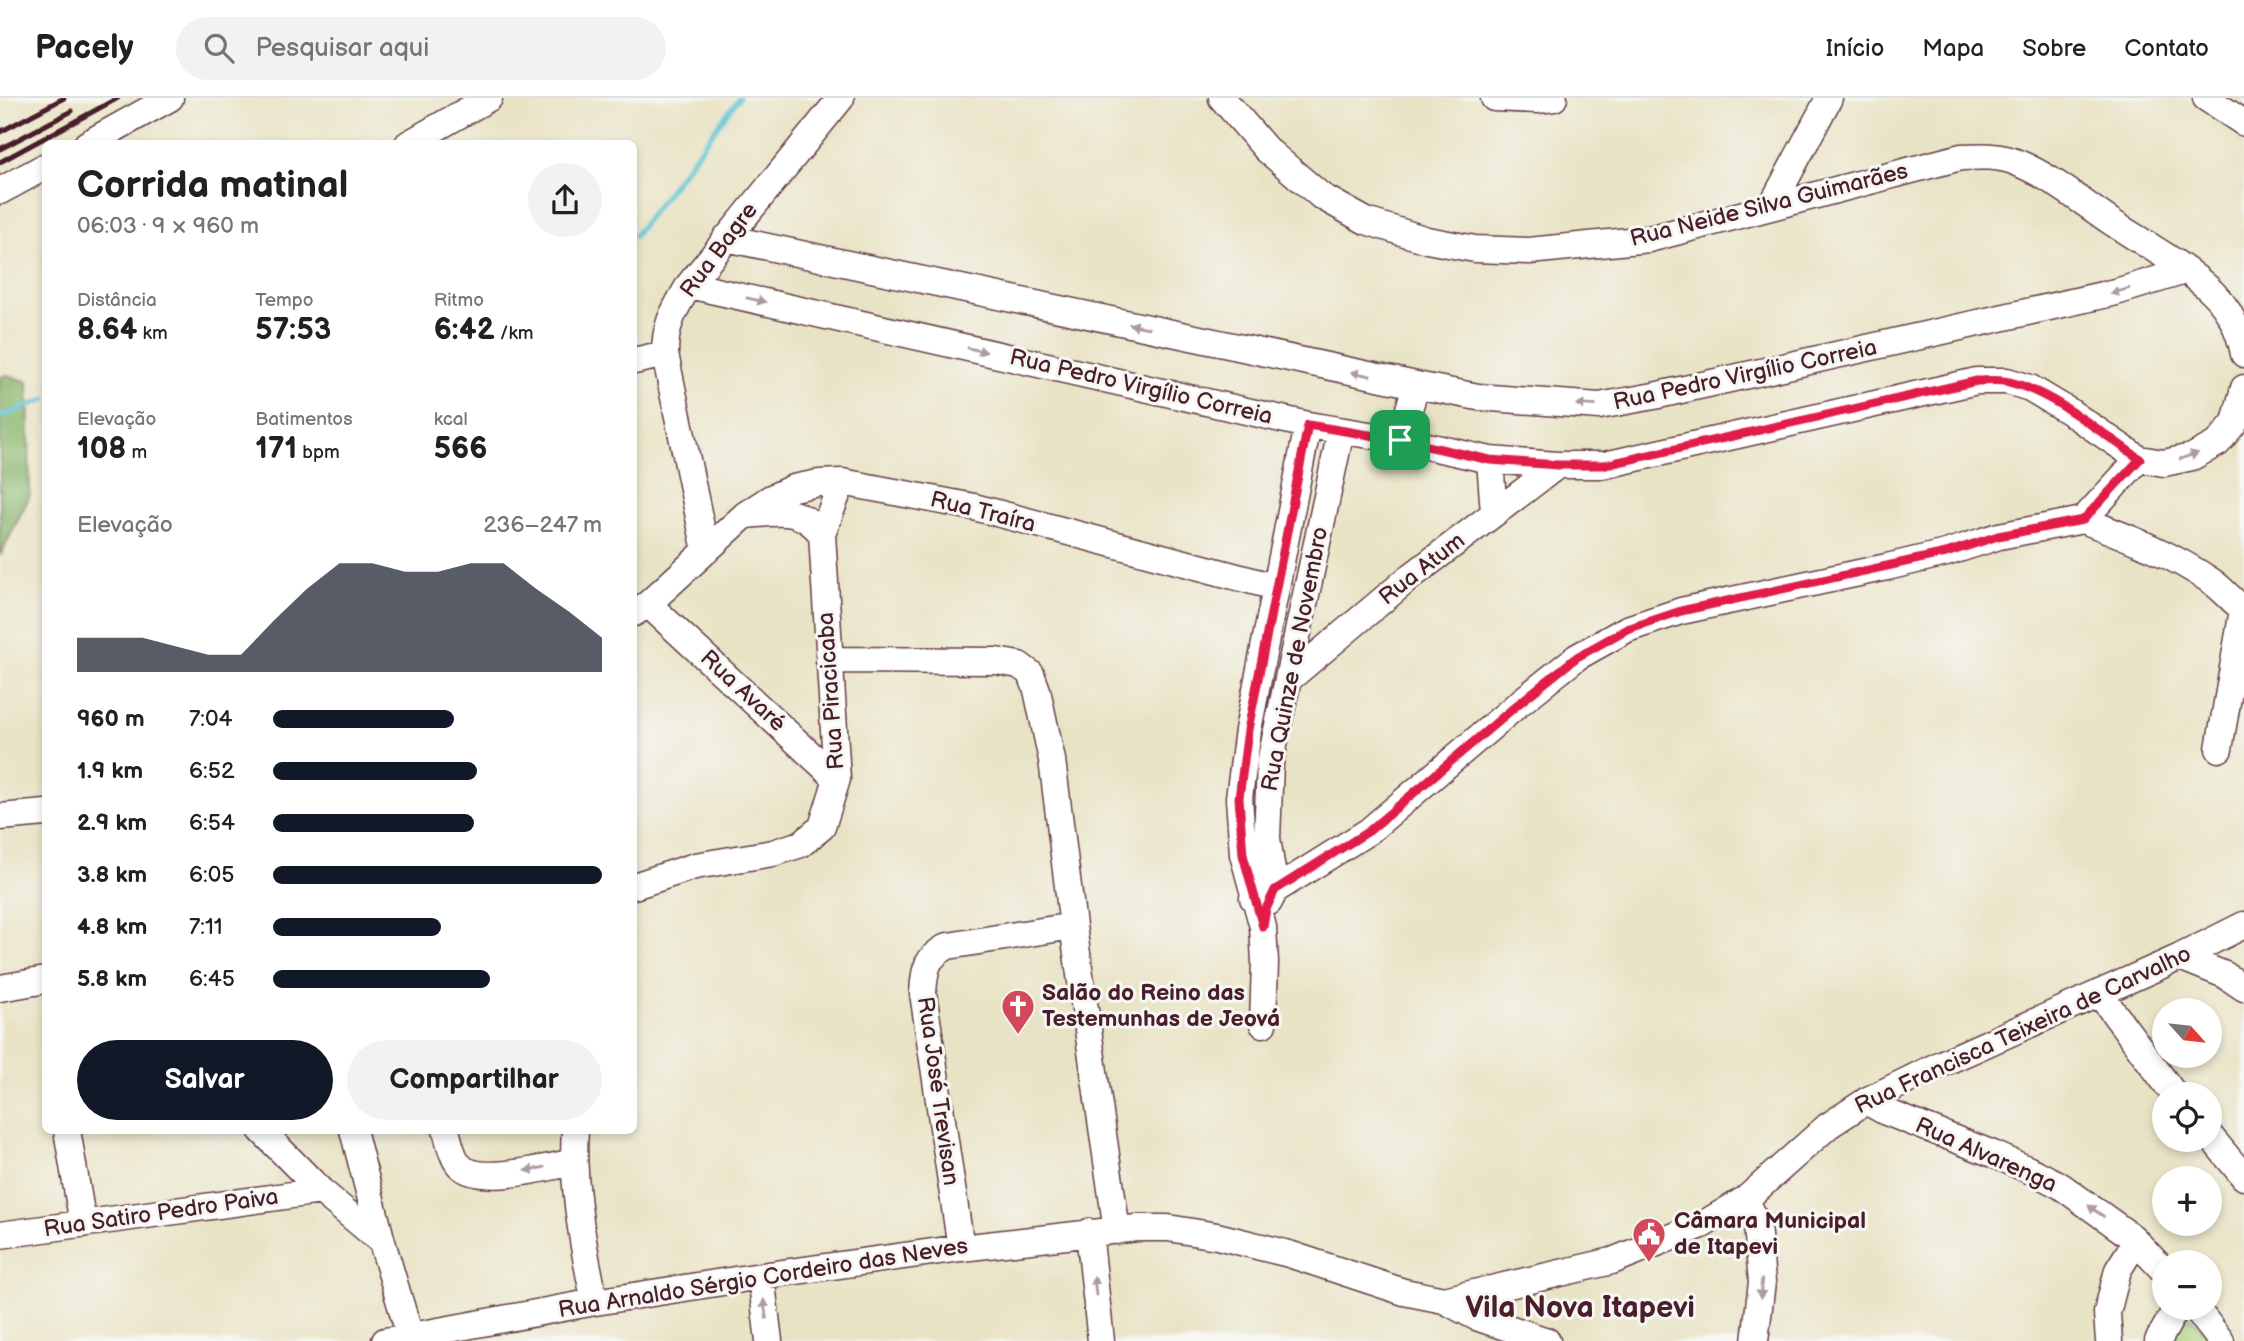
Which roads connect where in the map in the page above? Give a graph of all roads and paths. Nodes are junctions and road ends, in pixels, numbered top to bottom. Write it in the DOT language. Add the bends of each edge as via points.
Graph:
graph roads {
  1 [pos="170,98"];
  2 [pos="489,98"];
  3 [pos="841,98"];
  4 [pos="1222,98"];
  5 [pos="1494,98"];
  6 [pos="1554,98"];
  7 [pos="1829,98"];
  8 [pos="2206,98"];
  9 [pos="2244,123"];
  10 [pos="94,140"];
  11 [pos="415,140"];
  12 [pos="42,168"];
  13 [pos="0,191"];
  14 [pos="1772,205"];
  15 [pos="726,238"];
  16 [pos="2185,271"];
  17 [pos="689,285"];
  18 [pos="665,354"];
  19 [pos="2244,354"];
  20 [pos="637,360"];
  21 [pos="1416,385"];
  22 [pos="2244,387"];
  23 [pos="2243,393"];
  24 [pos="1308,425"];
  25 [pos="1341,431"];
  26 [pos="1400,440"];
  27 [pos="2140,459"];
  28 [pos="1490,460"];
  29 [pos="1558,465"];
  30 [pos="842,482"];
  31 [pos="1494,513"];
  32 [pos="746,515"];
  33 [pos="2083,520"];
  34 [pos="822,534"];
  35 [pos="706,551"];
  36 [pos="1275,587"];
  37 [pos="641,608"];
  38 [pos="2243,610"];
  39 [pos="829,660"];
  40 [pos="1290,678"];
  41 [pos="2219,749"];
  42 [pos="837,779"];
  43 [pos="42,813"];
  44 [pos="0,817"];
  45 [pos="637,885"];
  46 [pos="1264,894"];
  47 [pos="2244,925"];
  48 [pos="1073,926"];
  49 [pos="2180,957"];
  50 [pos="42,985"];
  51 [pos="0,988"];
  52 [pos="2244,988"];
  53 [pos="2099,993"];
  54 [pos="1263,1024"];
  55 [pos="2165,1082"];
  56 [pos="1866,1101"];
  57 [pos="68,1134"];
  58 [pos="265,1134"];
  59 [pos="355,1134"];
  60 [pos="447,1134"];
  61 [pos="575,1134"];
  62 [pos="2222,1150"];
  63 [pos="574,1162"];
  64 [pos="2244,1177"];
  65 [pos="321,1191"];
  66 [pos="1746,1199"];
  67 [pos="83,1224"];
  68 [pos="1117,1231"];
  69 [pos="1089,1232"];
  70 [pos="0,1235"];
  71 [pos="2136,1241"];
  72 [pos="382,1242"];
  73 [pos="961,1248"];
  74 [pos="2152,1258"];
  75 [pos="761,1276"];
  76 [pos="1444,1300"];
  77 [pos="595,1302"];
  78 [pos="2170,1320"];
  79 [pos="2206,1320"];
  80 [pos="398,1339"];
  81 [pos="769,1341"];
  82 [pos="1101,1341"];
  83 [pos="1547,1341"];
  84 [pos="1755,1341"];
  85 [pos="2109,1341"];
  86 [pos="2158,1341"];
  87 [pos="2221,1341"];
  1 -- 10 [label="street"];
  2 -- 11 [label="street"];
  3 -- 15 [label="street, Rua Bagre"];
  4 -- 14 [label="street, Rua Neide Silva Guimarães" via="1266,149 1321,196 1366,221 1427,240 1475,249 1585,247 1649,239"];
  5 -- 6 [label="street"];
  7 -- 14 [label="street"];
  8 -- 9 [label="street"];
  12 -- 13 [label="street"];
  14 -- 16 [label="street, Rua Neide Silva Guimarães" via="1961,157 1991,156 2018,162"];
  15 -- 17 [label="street, Rua Bagre"];
  21 -- 15 [label="street, Rua Pedro Virgílio Correia, one-way"];
  16 -- 19 [label="street, Rua Neide Silva Guimarães" via="2214,294 2231,316"];
  16 -- 21 [label="street, Rua Pedro Virgílio Correia, one-way" via="2116,292 1599,406 1478,397"];
  17 -- 18 [label="street, Rua Bagre" via="665,332"];
  17 -- 24 [label="street, Rua Pedro Virgílio Correia, one-way"];
  18 -- 20 [label="street"];
  18 -- 35 [label="street, Rua Bagre"];
  21 -- 26 [label="street"];
  22 -- 23 [label="street"];
  27 -- 23 [label="street, one-way" via="2164,463 2192,457 2218,443 2235,422"];
  24 -- 25 [label="street, Rua Pedro Virgílio Correia"];
  24 -- 36 [label="street, Rua Quinze de Novembro"];
  25 -- 26 [label="street, Rua Pedro Virgílio Correia"];
  25 -- 40 [label="street, Rua Quinze de Novembro"];
  26 -- 28 [label="street, Rua Pedro Virgílio Correia"];
  27 -- 29 [label="street, Rua Pedro Virgílio Correia" via="2030,388 2007,381 1977,381 1605,465"];
  27 -- 33 [label="street"];
  28 -- 29 [label="street, Rua Pedro Virgílio Correia"];
  28 -- 31 [label="street"];
  29 -- 31 [label="street, Rua Atum"];
  30 -- 32 [label="street, Rua Traíra" via="793,488"];
  30 -- 34 [label="street, Rua Piracicaba"];
  30 -- 36 [label="street, Rua Traíra" via="974,507"];
  31 -- 40 [label="street, Rua Atum"];
  32 -- 34 [label="street" via="795,514 811,521"];
  32 -- 35 [label="street, Rua Traíra"];
  33 -- 38 [label="street" via="2192,569"];
  33 -- 46 [label="street" via="1681,611 1627,629 1577,657 1369,831"];
  34 -- 39 [label="street, Rua Piracicaba"];
  35 -- 37 [label="street, Rua Traíra"];
  36 -- 46 [label="street, Rua Quinze de Novembro" via="1239,798 1243,855"];
  37 -- 42 [label="street, Rua Avaré"];
  38 -- 41 [label="street"];
  39 -- 42 [label="street, Rua Piracicaba"];
  39 -- 48 [label="street" via="996,662 1019,665 1031,674 1052,760"];
  40 -- 46 [label="street, Rua Quinze de Novembro" via="1270,763"];
  42 -- 45 [label="street, Rua Piracicaba" via="822,827 801,844 695,866"];
  43 -- 44 [label="street"];
  46 -- 54 [label="street, Rua Quinze de Novembro"];
  47 -- 49 [label="street, Rua Francisca Teixeira de Carvalho"];
  48 -- 68 [label="street"];
  48 -- 73 [label="street, Rua José Trevisan" via="948,946 933,954 925,970 923,993"];
  49 -- 52 [label="street"];
  49 -- 53 [label="street, Rua Francisca Teixeira de Carvalho"];
  50 -- 51 [label="street"];
  53 -- 55 [label="street"];
  53 -- 56 [label="street, Rua Francisca Teixeira de Carvalho"];
  56 -- 66 [label="street, Rua Francisca Teixeira de Carvalho" via="1828,1126"];
  71 -- 56 [label="street, Rua Alvarenga, one-way" via="2036,1172"];
  57 -- 67 [label="street"];
  58 -- 65 [label="street"];
  59 -- 72 [label="street"];
  63 -- 60 [label="street, one-way" via="496,1176 466,1170 457,1164"];
  61 -- 63 [label="street"];
  62 -- 64 [label="street"];
  63 -- 77 [label="street"];
  65 -- 67 [label="street, Rua Satiro Pedro Paiva"];
  65 -- 72 [label="street"];
  66 -- 76 [label="street" via="1702,1225 1612,1261"];
  66 -- 84 [label="street, one-way" via="1757,1225 1762,1282"];
  67 -- 70 [label="street, Rua Satiro Pedro Paiva"];
  68 -- 69 [label="street, Rua Arnaldo Sérgio Cordeiro das Neves"];
  68 -- 76 [label="street, Rua Arnaldo Sérgio Cordeiro das Neves" via="1168,1228 1217,1236 1289,1254 1413,1295"];
  69 -- 73 [label="street, Rua Arnaldo Sérgio Cordeiro das Neves"];
  82 -- 69 [label="street, one-way"];
  71 -- 74 [label="street, Rua Alvarenga"];
  71 -- 85 [label="street" via="2118,1269 2107,1313"];
  72 -- 80 [label="street"];
  73 -- 75 [label="street, Rua Arnaldo Sérgio Cordeiro das Neves"];
  75 -- 77 [label="street, Rua Arnaldo Sérgio Cordeiro das Neves"];
  81 -- 75 [label="street, one-way"];
  76 -- 83 [label="street" via="1476,1317"];
  77 -- 80 [label="street, Rua Arnaldo Sérgio Cordeiro das Neves"];
  78 -- 86 [label="street"];
  79 -- 87 [label="street"];
}
